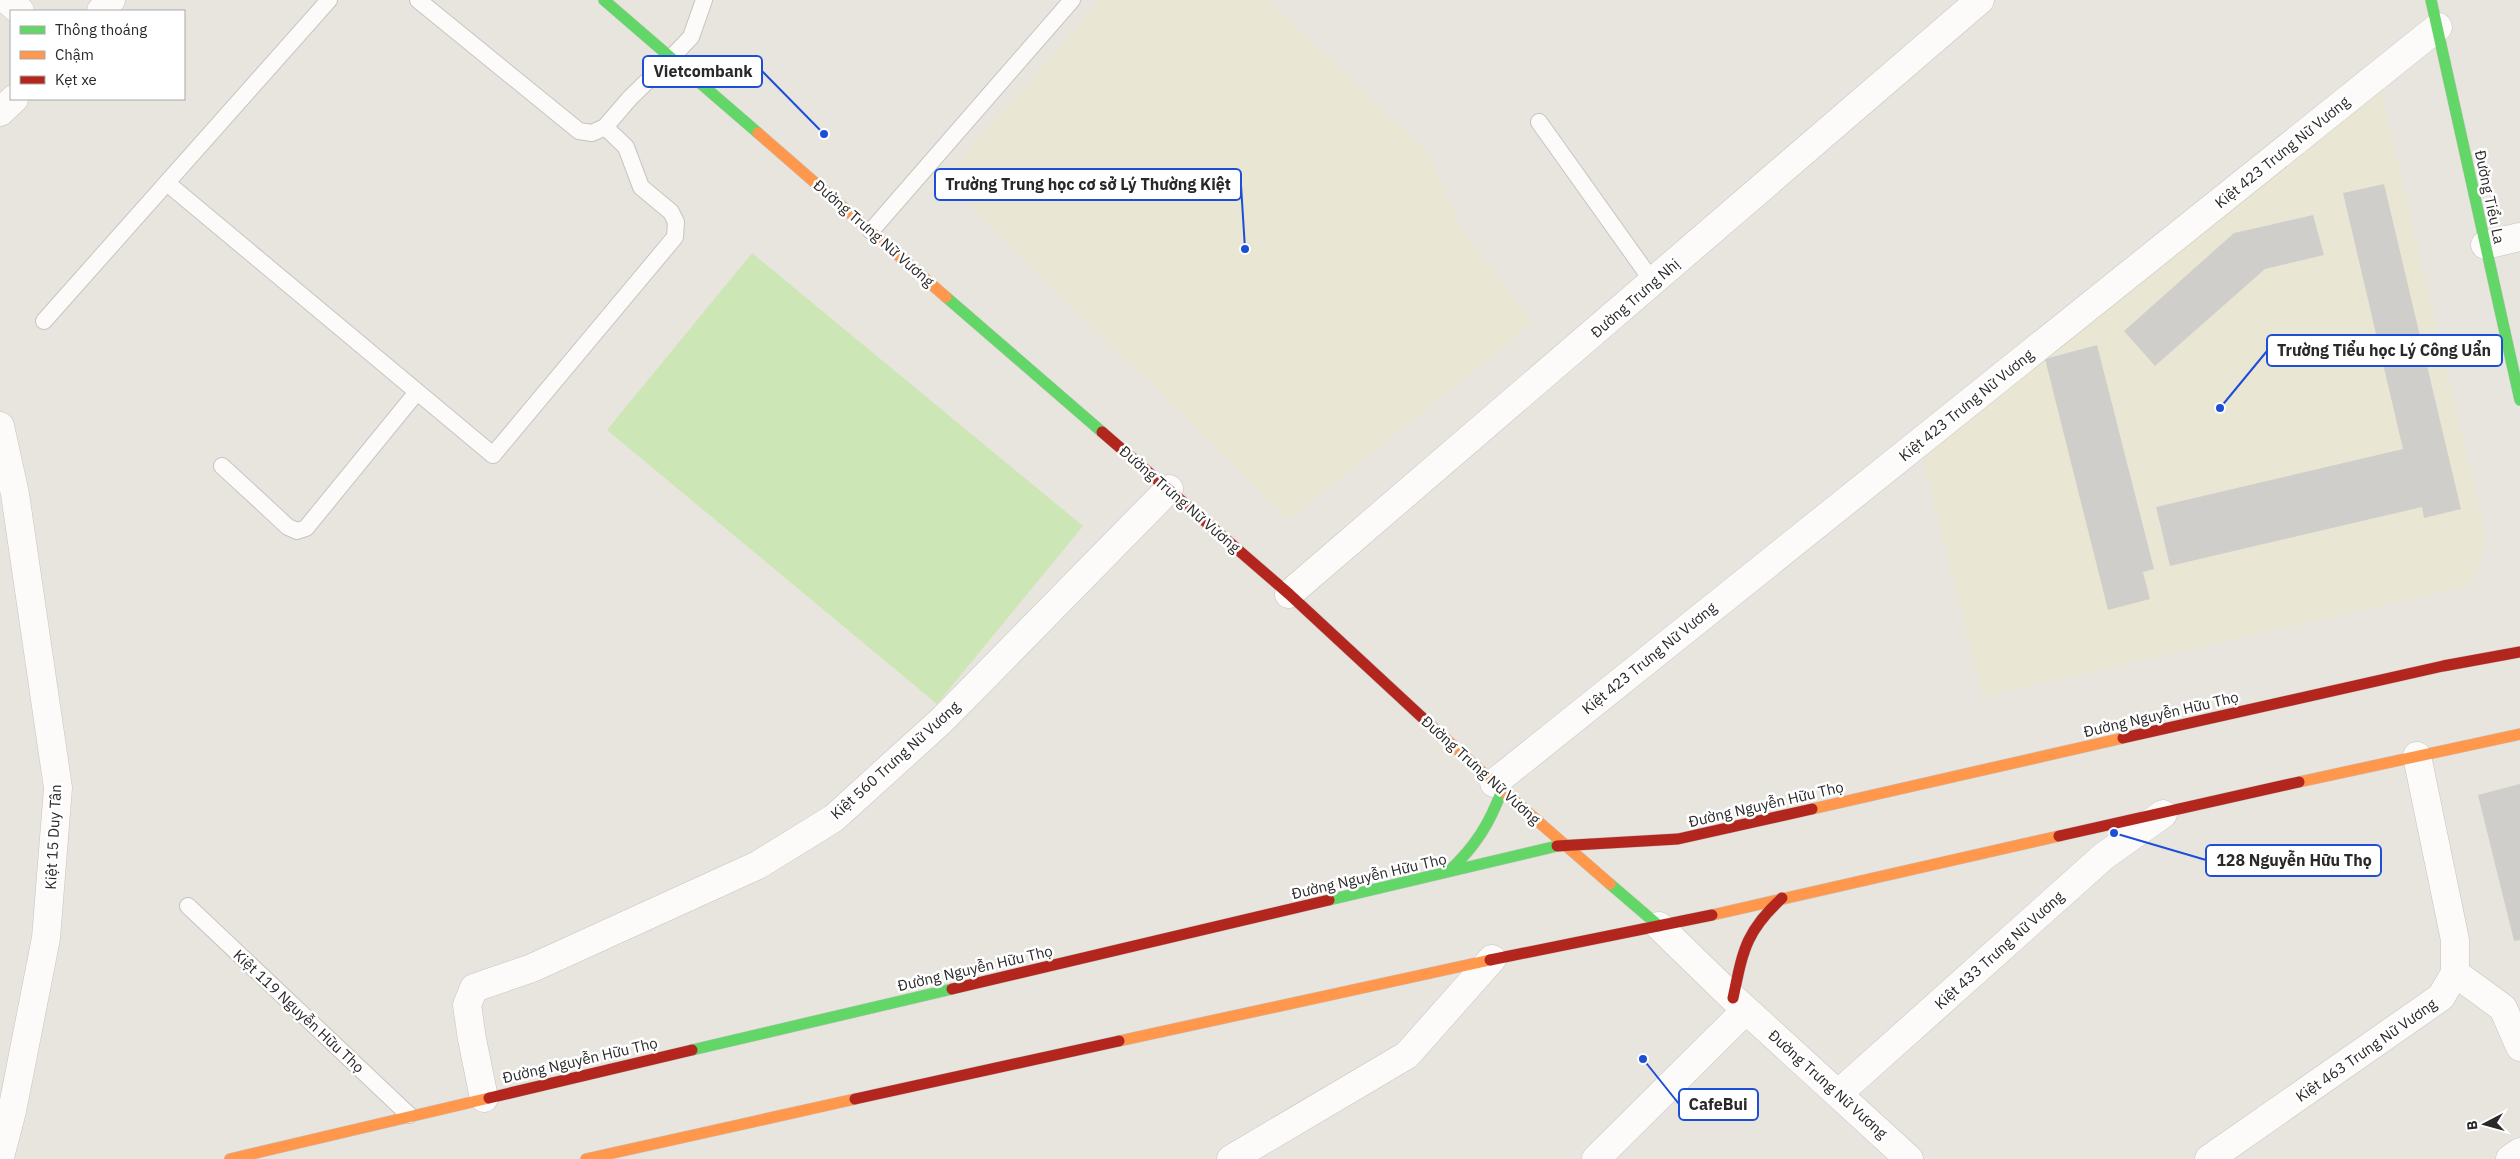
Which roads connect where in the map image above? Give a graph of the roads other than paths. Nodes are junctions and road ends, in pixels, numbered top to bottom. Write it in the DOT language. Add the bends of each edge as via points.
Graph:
graph roads {
  1 [pos="7,0"];
  2 [pos="112,0"];
  3 [pos="329,0"];
  4 [pos="418,0"];
  5 [pos="604,0"];
  6 [pos="704,0"];
  7 [pos="1072,0"];
  8 [pos="1980,0"];
  9 [pos="2431,0"];
  10 [pos="19,10"];
  11 [pos="102,10"];
  12 [pos="2438,27"];
  13 [pos="671,58"];
  14 [pos="13,100"];
  15 [pos="0,112"];
  16 [pos="1539,122"];
  17 [pos="605,127"];
  18 [pos="167,183"];
  19 [pos="871,231"];
  20 [pos="2520,237"];
  21 [pos="2485,246"];
  22 [pos="1653,282"];
  23 [pos="44,321"];
  24 [pos="417,392"];
  25 [pos="2520,400"];
  26 [pos="0,426"];
  27 [pos="222,466"];
  28 [pos="1169,489"];
  29 [pos="1289,594"];
  30 [pos="2520,652"];
  31 [pos="2520,734"];
  32 [pos="2417,756"];
  33 [pos="1498,787"];
  34 [pos="2163,814"];
  35 [pos="1566,844"];
  36 [pos="1448,872"];
  37 [pos="1783,898"];
  38 [pos="188,906"];
  39 [pos="1659,926"];
  40 [pos="1492,959"];
  41 [pos="2455,974"];
  42 [pos="1739,1004"];
  43 [pos="2520,1047"];
  44 [pos="1839,1093"];
  45 [pos="484,1098"];
  46 [pos="409,1115"];
  47 [pos="2520,1152"];
  48 [pos="0,1157"];
  49 [pos="230,1159"];
  50 [pos="586,1159"];
  51 [pos="1231,1159"];
  52 [pos="1596,1159"];
  53 [pos="1909,1159"];
  54 [pos="2209,1159"];
  55 [pos="2510,1159"];
  1 -- 10 [label="street"];
  2 -- 11 [label="street"];
  3 -- 18 [label="lane"];
  4 -- 17 [label="lane" via="579,131 592,133"];
  5 -- 13 [label="main road, Đường Trưng Nữ Vương"];
  6 -- 13 [label="lane" via="691,37"];
  7 -- 19 [label="lane"];
  8 -- 22 [label="street, Đường Trưng Nhị"];
  9 -- 12 [label="main road, Đường Tiểu La"];
  12 -- 21 [label="main road, Đường Tiểu La"];
  12 -- 33 [label="street, Kiệt 423 Trưng Nữ Vương"];
  13 -- 17 [label="lane"];
  13 -- 19 [label="main road, Đường Trưng Nữ Vương"];
  14 -- 15 [label="street"];
  16 -- 22 [label="lane"];
  17 -- 24 [label="lane" via="626,147 641,187 671,212 676,222 675,237 493,456"];
  18 -- 23 [label="lane"];
  18 -- 24 [label="lane"];
  19 -- 28 [label="main road, Đường Trưng Nữ Vương"];
  20 -- 21 [label="street"];
  21 -- 25 [label="main road, Đường Tiểu La"];
  22 -- 29 [label="street, Đường Trưng Nhị"];
  24 -- 27 [label="lane" via="306,528 297,531 288,527"];
  26 -- 48 [label="street, Kiệt 15 Duy Tân" via="16,494 58,788 46,938"];
  28 -- 29 [label="main road, Đường Trưng Nữ Vương"];
  28 -- 45 [label="street, Kiệt 560 Trưng Nữ Vương" via="942,720 834,818 758,865 532,968 474,988 467,1005"];
  29 -- 33 [label="main road, Đường Trưng Nữ Vương"];
  30 -- 35 [label="main road, Đường Nguyễn Hữu Thọ" via="2443,666 1678,839"];
  31 -- 32 [label="main road"];
  32 -- 34 [label="main road"];
  32 -- 41 [label="street" via="2455,940"];
  33 -- 35 [label="main road, Đường Trưng Nữ Vương"];
  33 -- 36 [label="main road" via="1490,824 1471,852"];
  34 -- 37 [label="main road"];
  34 -- 44 [label="street, Kiệt 433 Trưng Nữ Vương" via="2104,856"];
  35 -- 36 [label="main road, Đường Nguyễn Hữu Thọ"];
  35 -- 39 [label="main road, Đường Trưng Nữ Vương"];
  36 -- 45 [label="main road, Đường Nguyễn Hữu Thọ"];
  37 -- 39 [label="main road"];
  37 -- 42 [label="main road" via="1762,916 1750,932 1743,950"];
  38 -- 46 [label="lane, Kiệt 119 Nguyễn Hữu Thọ"];
  39 -- 40 [label="main road"];
  39 -- 42 [label="street, Đường Trưng Nữ Vương"];
  40 -- 50 [label="main road"];
  40 -- 51 [label="street" via="1408,1055"];
  41 -- 43 [label="street" via="2503,1008"];
  41 -- 54 [label="street, Kiệt 463 Trưng Nữ Vương" via="2441,997"];
  42 -- 44 [label="street, Đường Trưng Nữ Vương"];
  42 -- 52 [label="street"];
  44 -- 53 [label="street, Đường Trưng Nữ Vương"];
  45 -- 46 [label="main road, Đường Nguyễn Hữu Thọ"];
  46 -- 49 [label="main road, Đường Nguyễn Hữu Thọ"];
  47 -- 55 [label="street"];
}
